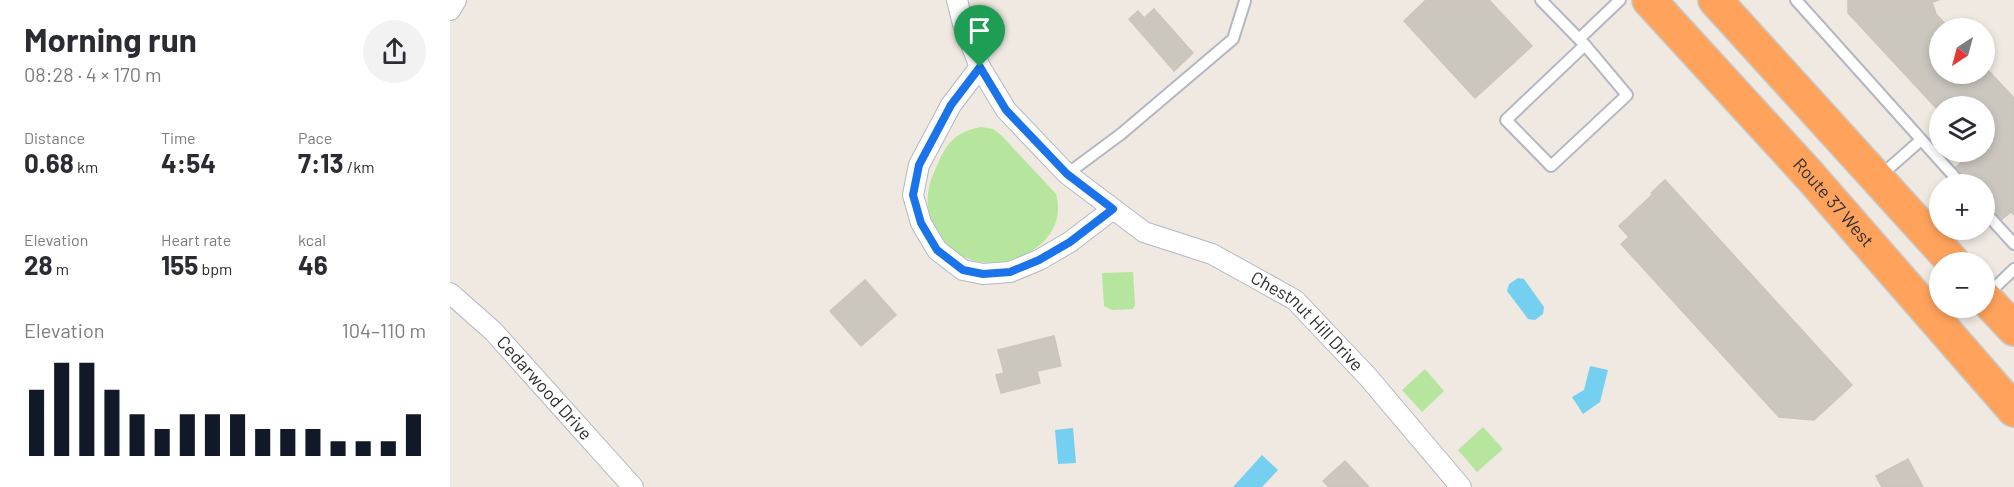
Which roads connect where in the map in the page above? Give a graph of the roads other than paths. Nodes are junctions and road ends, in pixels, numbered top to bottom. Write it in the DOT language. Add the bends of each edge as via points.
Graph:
graph roads {
  1 [pos="456,0"];
  2 [pos="957,0"];
  3 [pos="1245,0"];
  4 [pos="1541,0"];
  5 [pos="1620,0"];
  6 [pos="1649,0"];
  7 [pos="1715,0"];
  8 [pos="1743,0"];
  9 [pos="1796,0"];
  10 [pos="450,10"];
  11 [pos="1582,42"];
  12 [pos="980,67"];
  13 [pos="1806,101"];
  14 [pos="1921,140"];
  15 [pos="1067,174"];
  16 [pos="1951,174"];
  17 [pos="1877,179"];
  18 [pos="1113,209"];
  19 [pos="1995,223"];
  20 [pos="2014,244"];
  21 [pos="1944,252"];
  22 [pos="2014,269"];
  23 [pos="1995,287"];
  24 [pos="450,293"];
  25 [pos="1995,308"];
  26 [pos="2014,329"];
  27 [pos="2014,410"];
  28 [pos="633,487"];
  29 [pos="1461,487"];
  1 -- 10 [label="street"];
  2 -- 12 [label="street, Chestnut Hill Drive"];
  3 -- 15 [label="lane" via="1233,39 1121,134"];
  4 -- 11 [label="lane"];
  5 -- 11 [label="lane"];
  6 -- 27 [label="highway, Route 37 West" via="1807,172"];
  7 -- 13 [label="highway"];
  8 -- 13 [label="highway"];
  9 -- 14 [label="lane"];
  11 -- 11 [label="lane" via="1627,95 1551,166 1506,120"];
  12 -- 15 [label="street, Chestnut Hill Drive" via="1006,110"];
  12 -- 18 [label="street" via="951,105 919,165 913,195 921,223 937,250 963,270 983,274 1010,272 1070,242"];
  13 -- 17 [label="highway"];
  14 -- 16 [label="lane"];
  14 -- 17 [label="lane"];
  15 -- 18 [label="street, Chestnut Hill Drive"];
  17 -- 21 [label="highway"];
  18 -- 29 [label="street, Chestnut Hill Drive" via="1144,232 1212,254 1295,300 1368,377"];
  19 -- 20 [label="lane"];
  22 -- 23 [label="lane"];
  24 -- 28 [label="street, Cedarwood Drive" via="493,331"];
  25 -- 26 [label="highway"];
}
